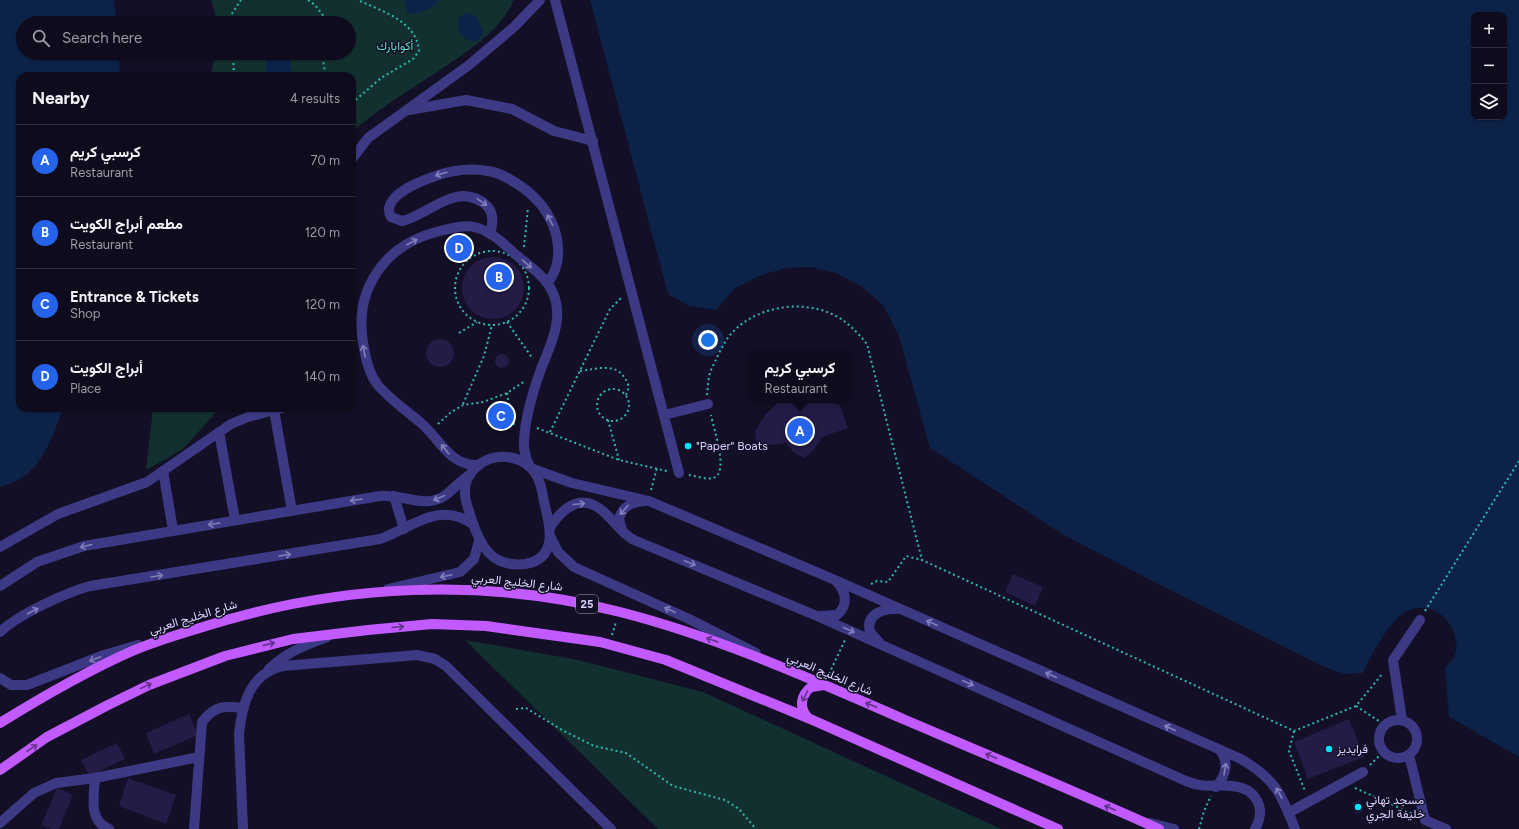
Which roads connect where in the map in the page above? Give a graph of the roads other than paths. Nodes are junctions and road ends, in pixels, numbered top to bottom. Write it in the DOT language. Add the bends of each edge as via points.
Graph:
graph roads {
  1 [pos="540,0"];
  2 [pos="555,0"];
  3 [pos="407,111"];
  4 [pos="593,140"];
  5 [pos="356,154"];
  6 [pos="490,234"];
  7 [pos="547,283"];
  8 [pos="708,404"];
  9 [pos="267,412"];
  10 [pos="278,412"];
  11 [pos="664,415"];
  12 [pos="219,432"];
  13 [pos="479,465"];
  14 [pos="531,468"];
  15 [pos="163,471"];
  16 [pos="679,473"];
  17 [pos="470,475"];
  18 [pos="394,496"];
  19 [pos="648,501"];
  20 [pos="292,511"];
  21 [pos="235,520"];
  22 [pos="474,525"];
  23 [pos="404,529"];
  24 [pos="173,530"];
  25 [pos="550,531"];
  26 [pos="624,533"];
  27 [pos="479,541"];
  28 [pos="0,547"];
  29 [pos="835,580"];
  30 [pos="0,586"];
  31 [pos="378,591"];
  32 [pos="900,609"];
  33 [pos="817,616"];
  34 [pos="1420,620"];
  35 [pos="5,622"];
  36 [pos="0,632"];
  37 [pos="335,634"];
  38 [pos="160,640"];
  39 [pos="885,646"];
  40 [pos="779,666"];
  41 [pos="266,672"];
  42 [pos="0,678"];
  43 [pos="824,685"];
  44 [pos="244,708"];
  45 [pos="808,718"];
  46 [pos="1402,720"];
  47 [pos="0,723"];
  48 [pos="1220,750"];
  49 [pos="1409,755"];
  50 [pos="199,757"];
  51 [pos="0,770"];
  52 [pos="1363,772"];
  53 [pos="94,778"];
  54 [pos="1216,787"];
  55 [pos="1288,813"];
  56 [pos="1136,818"];
  57 [pos="0,823"];
  58 [pos="109,829"];
  59 [pos="194,829"];
  60 [pos="243,829"];
  61 [pos="611,829"];
  62 [pos="1058,829"];
  63 [pos="1158,829"];
  64 [pos="1174,829"];
  65 [pos="1255,829"];
  66 [pos="1295,829"];
  67 [pos="1446,829"];
  1 -- 3 [label="street" via="514,27 469,65"];
  2 -- 4 [label="street"];
  3 -- 4 [label="street" via="466,100 512,110 554,131"];
  3 -- 5 [label="street" via="368,138"];
  4 -- 11 [label="street"];
  6 -- 7 [label="street, one-way"];
  7 -- 6 [label="street, one-way" via="556,268 558,241 554,227 546,212 530,193 496,172 466,169 437,175 397,195 390,206 391,217 402,221 443,201 459,196 471,196 484,204 491,213 493,222"];
  13 -- 6 [label="street, one-way" via="468,464 454,458 430,431 383,390 372,375 365,356 362,317 366,293 374,275 400,248 423,236 445,229 468,226"];
  7 -- 14 [label="street" via="555,298 557,315 553,341 540,370 526,424 524,446"];
  8 -- 11 [label="street"];
  9 -- 12 [label="street" via="231,424"];
  10 -- 20 [label="street"];
  11 -- 16 [label="street"];
  12 -- 15 [label="street"];
  12 -- 21 [label="street"];
  13 -- 14 [label="street" via="492,458 504,456 517,459"];
  13 -- 17 [label="street"];
  14 -- 19 [label="street" via="572,483"];
  14 -- 25 [label="street" via="540,484"];
  15 -- 24 [label="street"];
  15 -- 28 [label="street" via="148,482 58,514"];
  17 -- 18 [label="street, one-way" via="442,497 431,501"];
  17 -- 22 [label="street" via="465,496"];
  18 -- 20 [label="street, one-way" via="380,496"];
  18 -- 23 [label="street"];
  19 -- 26 [label="street, one-way" via="632,503 623,510 618,522"];
  19 -- 29 [label="street"];
  20 -- 21 [label="street"];
  21 -- 24 [label="street, one-way"];
  22 -- 23 [label="street" via="464,518 448,514 430,518"];
  22 -- 27 [label="street"];
  35 -- 23 [label="street, one-way" via="90,586 373,541"];
  24 -- 30 [label="street, one-way" via="71,549 37,562"];
  25 -- 26 [label="street, one-way" via="565,509 572,504 582,503 604,511"];
  25 -- 27 [label="street" via="546,549 541,556 524,564 497,559 487,552"];
  40 -- 25 [label="street, one-way" via="689,619 574,567 558,552"];
  26 -- 33 [label="street, one-way" via="634,540"];
  27 -- 31 [label="street, one-way" via="474,559 460,572"];
  29 -- 32 [label="street"];
  29 -- 33 [label="street" via="843,591 844,606 833,617"];
  31 -- 38 [label="main road, شارع الخليج العربي / 25" via="270,608"];
  40 -- 31 [label="main road, شارع الخليج العربي / 25, one-way" via="686,631 619,611 558,599 447,589"];
  32 -- 39 [label="street" via="880,611 874,614 871,620 869,629"];
  48 -- 32 [label="street, one-way"];
  33 -- 39 [label="street, one-way"];
  34 -- 46 [label="street" via="1393,660"];
  35 -- 36 [label="street"];
  37 -- 41 [label="street" via="296,648 284,655"];
  37 -- 45 [label="main road, one-way" via="402,626 452,624 535,632 610,645 666,660"];
  51 -- 37 [label="main road, one-way" via="47,737 149,685 187,669 270,643"];
  38 -- 42 [label="street, one-way" via="116,651 31,684 14,686"];
  38 -- 47 [label="main road, شارع الخليج العربي / 25" via="78,678"];
  39 -- 54 [label="street, one-way" via="1186,781 1199,786"];
  40 -- 43 [label="main road, شارع الخليج العربي / 25"];
  41 -- 44 [label="street" via="253,686"];
  41 -- 61 [label="street" via="283,666 407,656 435,659 446,666"];
  43 -- 45 [label="main road, one-way" via="811,687 803,698 802,707"];
  56 -- 43 [label="main road, شارع الخليج العربي / 25, one-way"];
  44 -- 50 [label="street" via="223,706 208,714 202,722"];
  44 -- 60 [label="street" via="239,734"];
  45 -- 62 [label="main road"];
  46 -- 49 [label="street" via="1410,723 1416,730 1418,739"];
  46 -- 49 [label="street" via="1392,720 1385,725 1380,734 1380,743 1384,751 1391,756 1400,758"];
  54 -- 48 [label="street, one-way" via="1226,769 1225,758"];
  55 -- 48 [label="street, one-way" via="1277,789 1266,776 1246,762"];
  49 -- 67 [label="street" via="1425,820"];
  50 -- 53 [label="street"];
  50 -- 59 [label="street"];
  52 -- 55 [label="street"];
  53 -- 57 [label="street" via="56,783 34,793"];
  53 -- 58 [label="street" via="94,816 103,827"];
  54 -- 65 [label="street" via="1238,787 1257,798 1261,811"];
  55 -- 66 [label="street"];
  56 -- 63 [label="main road, شارع الخليج العربي / 25"];
  56 -- 64 [label="street"];
}
